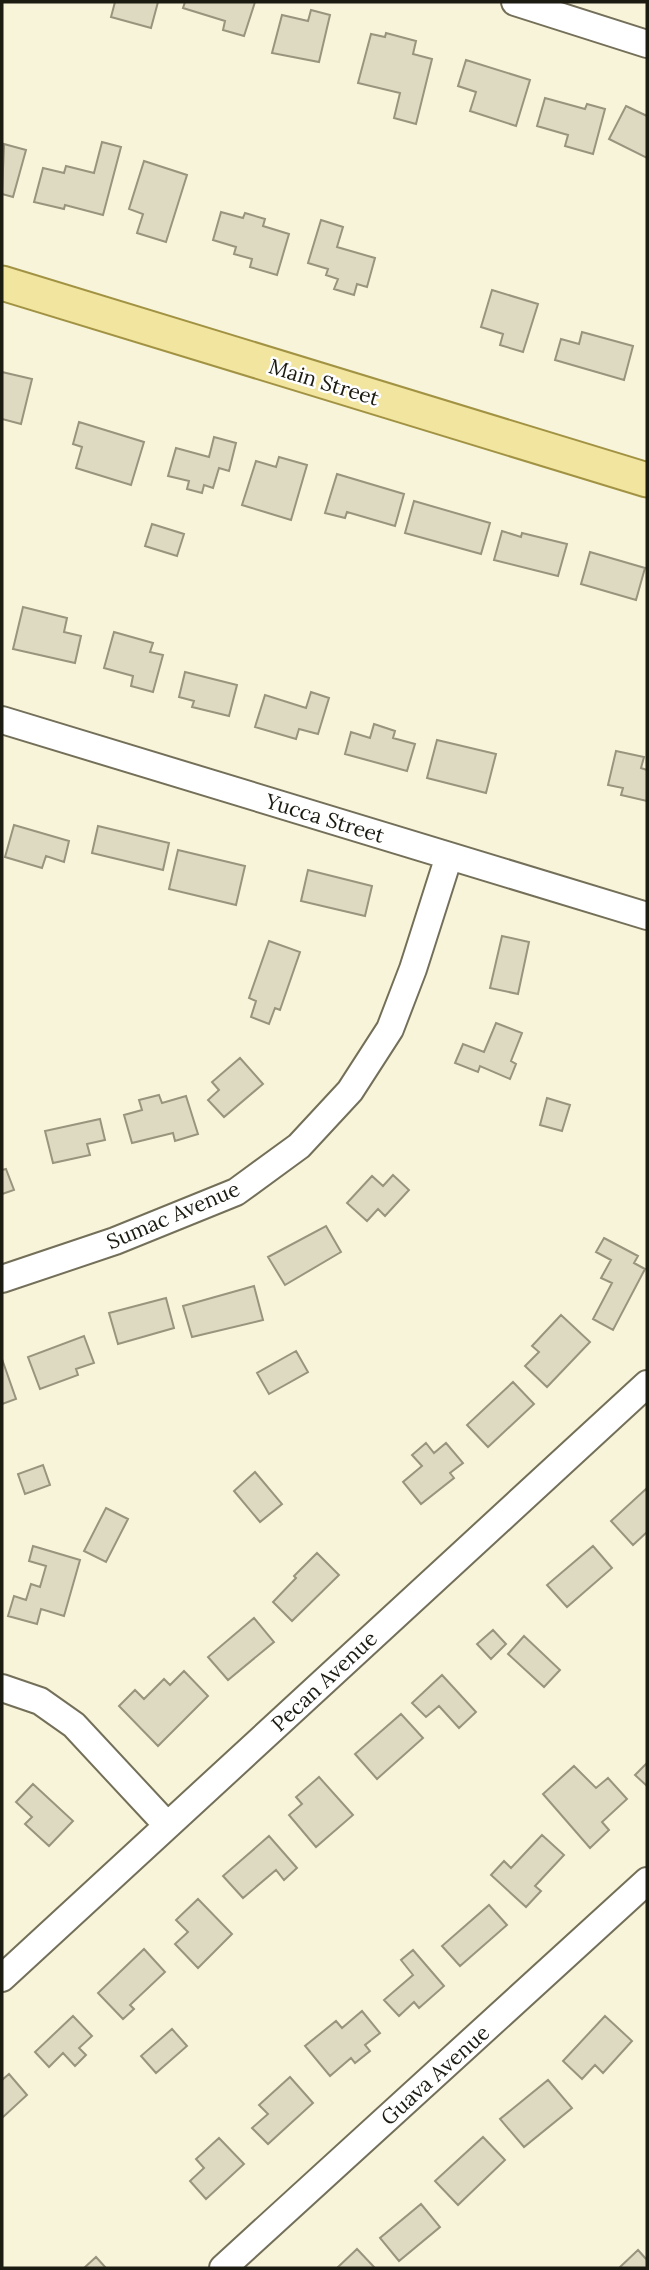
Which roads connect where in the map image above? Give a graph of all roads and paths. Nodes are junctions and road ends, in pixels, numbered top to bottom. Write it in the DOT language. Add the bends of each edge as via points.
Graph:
graph roads {
  1 [pos="514,2"];
  2 [pos="647,44"];
  3 [pos="2,283"];
  4 [pos="647,480"];
  5 [pos="2,719"];
  6 [pos="449,856"];
  7 [pos="647,916"];
  8 [pos="2,1279"];
  9 [pos="647,1384"];
  10 [pos="2,1688"];
  11 [pos="167,1825"];
  12 [pos="647,1881"];
  13 [pos="2,1978"];
  14 [pos="223,2268"];
  1 -- 2 [label="street"];
  3 -- 4 [label="main road, Main Street"];
  5 -- 6 [label="street, Yucca Street"];
  6 -- 7 [label="street, Yucca Street"];
  6 -- 8 [label="street, Sumac Avenue" via="414,970 390,1029 350,1091 299,1146 236,1192 115,1241"];
  9 -- 11 [label="street, Pecan Avenue"];
  10 -- 11 [label="street" via="40,1701 74,1725"];
  11 -- 13 [label="street, Pecan Avenue"];
  12 -- 14 [label="street, Guava Avenue"];
}
